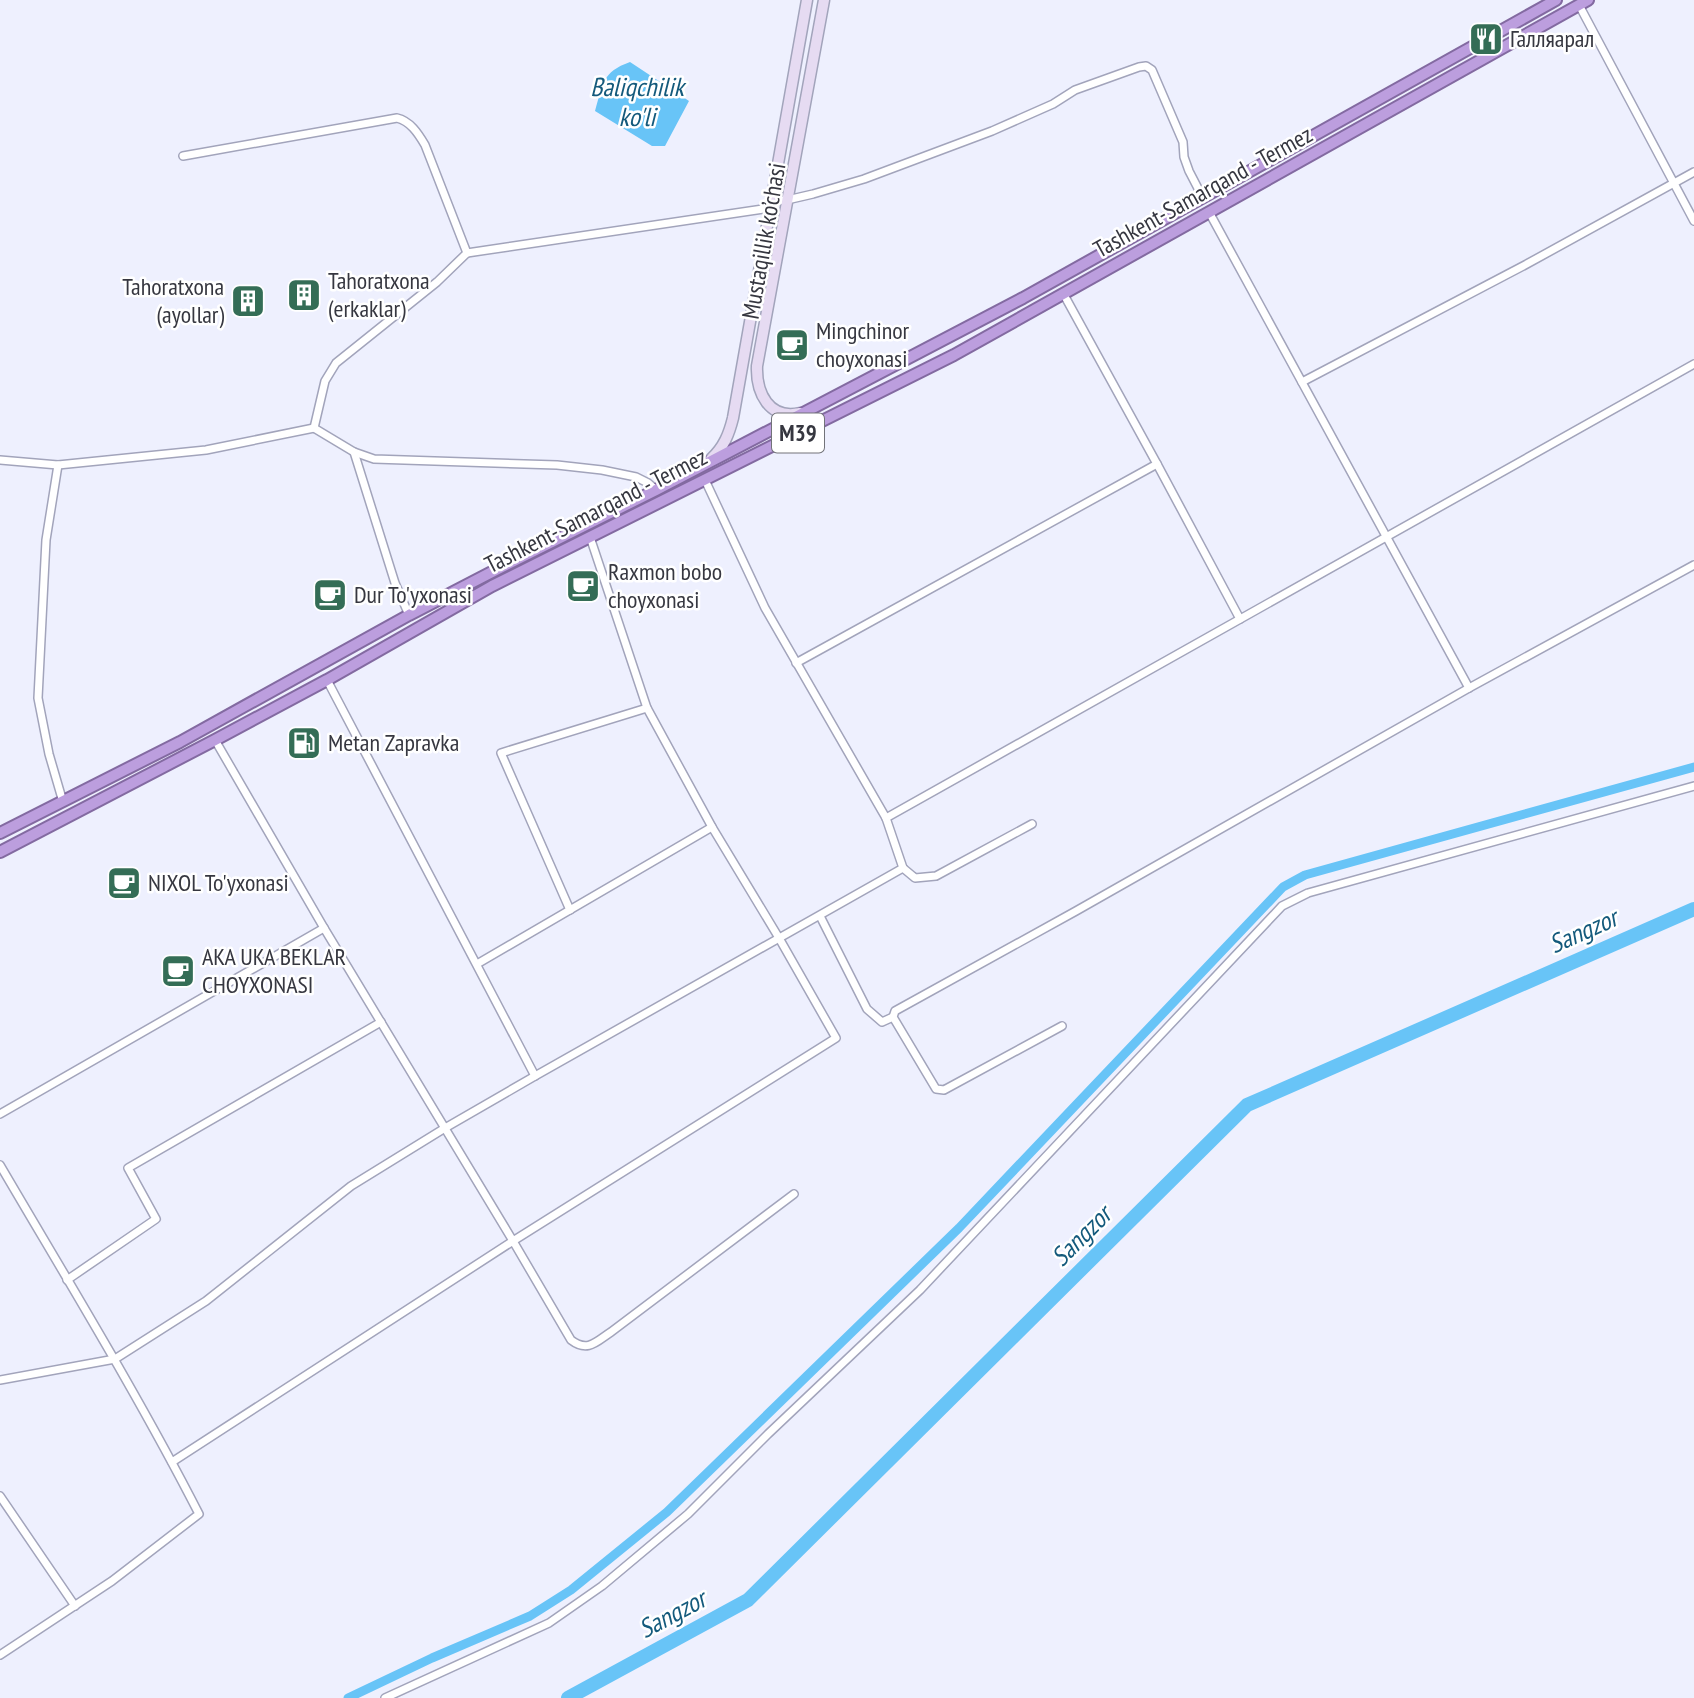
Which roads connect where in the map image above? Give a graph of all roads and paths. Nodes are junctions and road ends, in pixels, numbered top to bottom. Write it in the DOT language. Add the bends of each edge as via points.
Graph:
graph roads {
  1 [pos="807,0"];
  2 [pos="824,0"];
  3 [pos="1556,0"];
  4 [pos="1584,3"];
  5 [pos="1388,95"];
  6 [pos="1397,108"];
  7 [pos="183,156"];
  8 [pos="1694,172"];
  9 [pos="1673,183"];
  10 [pos="1203,198"];
  11 [pos="787,200"];
  12 [pos="771,205"];
  13 [pos="1209,212"];
  14 [pos="1694,221"];
  15 [pos="467,253"];
  16 [pos="1063,293"];
  17 [pos="1024,298"];
  18 [pos="1029,312"];
  19 [pos="1694,364"];
  20 [pos="1301,382"];
  21 [pos="807,411"];
  22 [pos="314,428"];
  23 [pos="354,452"];
  24 [pos="0,460"];
  25 [pos="1157,464"];
  26 [pos="58,465"];
  27 [pos="696,469"];
  28 [pos="705,480"];
  29 [pos="656,490"];
  30 [pos="1385,536"];
  31 [pos="590,537"];
  32 [pos="1694,565"];
  33 [pos="410,615"];
  34 [pos="1240,619"];
  35 [pos="796,663"];
  36 [pos="327,680"];
  37 [pos="1469,688"];
  38 [pos="647,708"];
  39 [pos="215,740"];
  40 [pos="1694,786"];
  41 [pos="63,802"];
  42 [pos="886,818"];
  43 [pos="1032,824"];
  44 [pos="712,827"];
  45 [pos="0,833"];
  46 [pos="0,852"];
  47 [pos="903,868"];
  48 [pos="570,910"];
  49 [pos="820,916"];
  50 [pos="324,928"];
  51 [pos="779,938"];
  52 [pos="477,964"];
  53 [pos="893,1017"];
  54 [pos="381,1022"];
  55 [pos="1062,1026"];
  56 [pos="535,1076"];
  57 [pos="0,1114"];
  58 [pos="445,1128"];
  59 [pos="0,1165"];
  60 [pos="794,1194"];
  61 [pos="513,1241"];
  62 [pos="67,1280"];
  63 [pos="115,1359"];
  64 [pos="0,1380"];
  65 [pos="172,1462"];
  66 [pos="0,1496"];
  67 [pos="75,1606"];
  68 [pos="0,1655"];
  69 [pos="385,1698"];
  1 -- 12 [label="main road, Mustaqillik ko’chasi"];
  2 -- 11 [label="main road, Mustaqillik ko’chasi"];
  3 -- 5 [label="highway, Tashkent-Samarqand - Termez / M39"];
  4 -- 6 [label="highway, Tashkent-Samarqand - Termez / M39"];
  4 -- 9 [label="street"];
  5 -- 6 [label="highway" via="1388,102"];
  5 -- 10 [label="highway, Tashkent-Samarqand - Termez / M39"];
  6 -- 13 [label="highway, Tashkent-Samarqand - Termez / M39"];
  7 -- 15 [label="street" via="405,120 425,145"];
  8 -- 9 [label="street"];
  9 -- 14 [label="street"];
  9 -- 20 [label="street"];
  10 -- 11 [label="street" via="1152,70 1146,66 1075,90 1029,115 915,160"];
  10 -- 17 [label="highway, Tashkent-Samarqand - Termez / M39"];
  11 -- 12 [label="street"];
  11 -- 21 [label="main road, Mustaqillik ko’chasi" via="757,377 764,399 778,411 789,415"];
  12 -- 15 [label="street"];
  12 -- 27 [label="main road, Mustaqillik ko’chasi" via="731,426 722,448"];
  13 -- 16 [label="highway, Tashkent-Samarqand - Termez / M39"];
  13 -- 20 [label="street"];
  15 -- 22 [label="street" via="336,363 325,381"];
  16 -- 18 [label="highway, Tashkent-Samarqand - Termez / M39"];
  16 -- 25 [label="street"];
  17 -- 18 [label="highway" via="1031,306"];
  17 -- 21 [label="highway, Tashkent-Samarqand - Termez / M39"];
  18 -- 28 [label="highway, Tashkent-Samarqand - Termez / M39" via="954,355"];
  19 -- 30 [label="street"];
  20 -- 30 [label="street"];
  21 -- 27 [label="highway, Tashkent-Samarqand - Termez / M39"];
  22 -- 23 [label="street"];
  22 -- 26 [label="street" via="206,450"];
  23 -- 29 [label="street" via="374,458 602,470 636,477"];
  23 -- 33 [label="street" via="395,583"];
  24 -- 26 [label="street"];
  25 -- 34 [label="street"];
  25 -- 35 [label="street"];
  26 -- 41 [label="street" via="46,540 38,698"];
  27 -- 29 [label="highway, Tashkent-Samarqand - Termez / M39"];
  28 -- 31 [label="highway, Tashkent-Samarqand - Termez / M39"];
  28 -- 35 [label="street"];
  29 -- 33 [label="highway, Tashkent-Samarqand - Termez / M39"];
  30 -- 34 [label="street"];
  30 -- 37 [label="street"];
  31 -- 36 [label="highway, Tashkent-Samarqand - Termez / M39" via="492,586"];
  31 -- 38 [label="street"];
  32 -- 37 [label="street"];
  33 -- 41 [label="highway, Tashkent-Samarqand - Termez / M39"];
  34 -- 42 [label="street"];
  35 -- 42 [label="street"];
  36 -- 39 [label="highway, Tashkent-Samarqand - Termez / M39"];
  36 -- 52 [label="street"];
  37 -- 53 [label="street" via="895,1011"];
  38 -- 44 [label="street"];
  38 -- 48 [label="street" via="501,753"];
  39 -- 46 [label="highway, Tashkent-Samarqand - Termez / M39"];
  39 -- 50 [label="street"];
  40 -- 69 [label="street" via="1308,893 1282,906 920,1290 688,1514 602,1586 549,1623"];
  41 -- 45 [label="highway, Tashkent-Samarqand - Termez / M39"];
  42 -- 47 [label="street"];
  43 -- 47 [label="street" via="936,876 915,878"];
  44 -- 48 [label="street"];
  44 -- 51 [label="street"];
  47 -- 49 [label="street"];
  48 -- 52 [label="street"];
  49 -- 51 [label="street"];
  49 -- 53 [label="street" via="867,1009 882,1022"];
  50 -- 54 [label="street"];
  50 -- 57 [label="street"];
  51 -- 56 [label="street"];
  51 -- 61 [label="street" via="836,1038"];
  52 -- 56 [label="street"];
  53 -- 55 [label="street" via="936,1089 944,1090"];
  54 -- 58 [label="street"];
  54 -- 62 [label="street" via="128,1168 156,1219"];
  56 -- 58 [label="street"];
  58 -- 61 [label="street"];
  58 -- 63 [label="street" via="351,1186 206,1301"];
  59 -- 62 [label="street"];
  60 -- 61 [label="street" via="588,1346 571,1340"];
  61 -- 65 [label="street"];
  62 -- 63 [label="street"];
  63 -- 64 [label="street"];
  63 -- 65 [label="street"];
  65 -- 67 [label="street" via="199,1514"];
  66 -- 67 [label="street"];
  67 -- 68 [label="street"];
}
